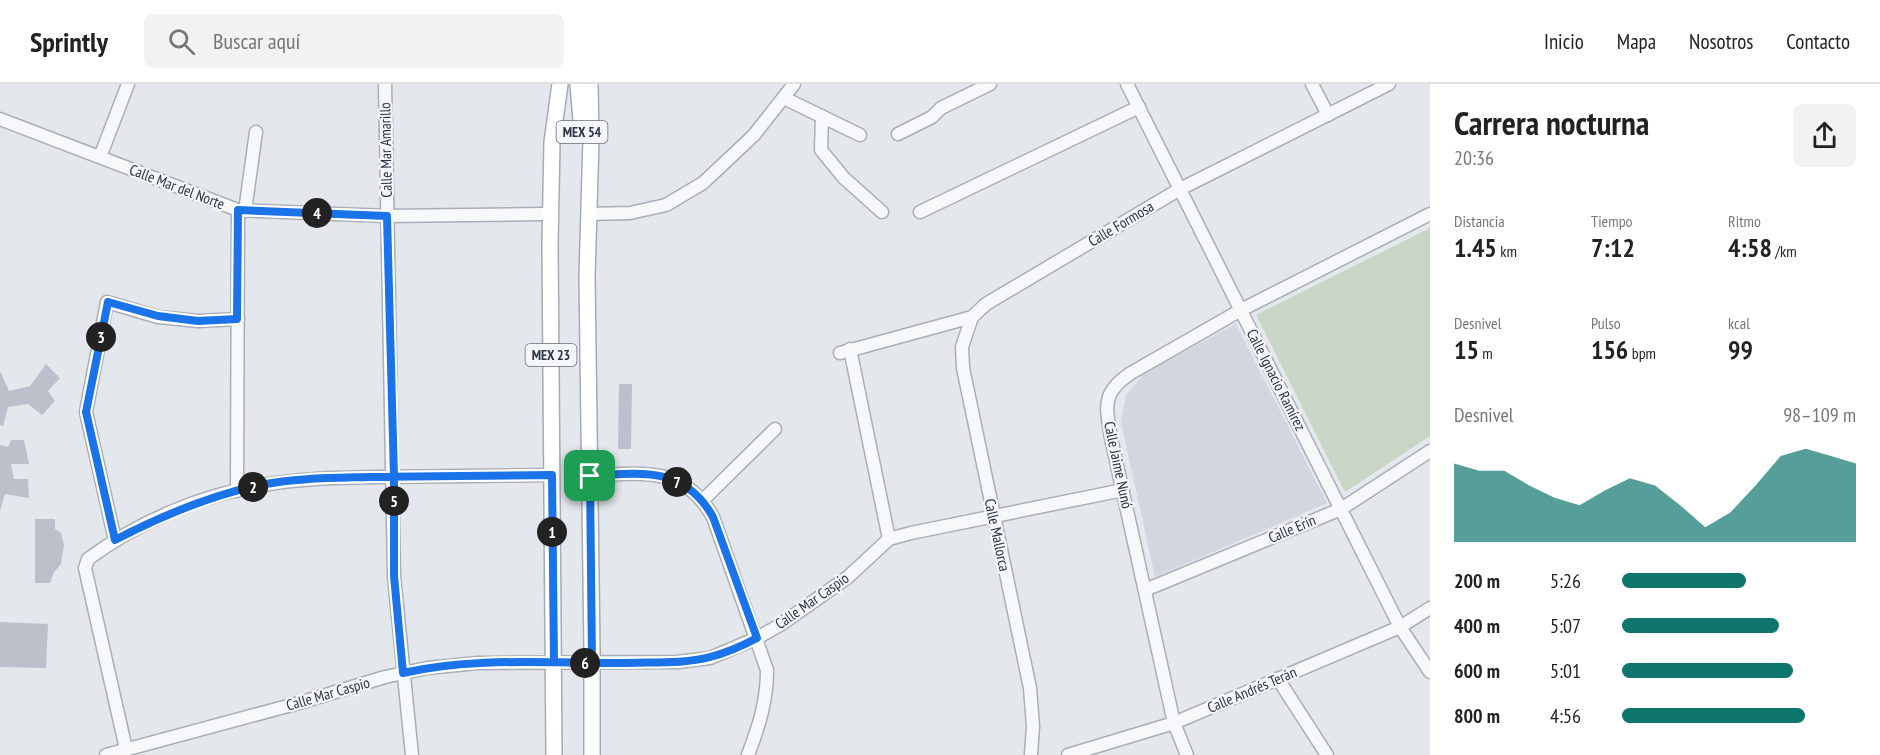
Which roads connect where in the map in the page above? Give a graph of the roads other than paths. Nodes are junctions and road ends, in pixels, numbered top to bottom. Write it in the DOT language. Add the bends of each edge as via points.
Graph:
graph roads {
  1 [pos="128,84"];
  2 [pos="386,84"];
  3 [pos="550,84"];
  4 [pos="560,84"];
  5 [pos="578,84"];
  6 [pos="590,84"];
  7 [pos="794,84"];
  8 [pos="990,84"];
  9 [pos="1127,84"];
  10 [pos="1312,84"];
  11 [pos="1389,84"];
  12 [pos="784,98"];
  13 [pos="1139,107"];
  14 [pos="1328,115"];
  15 [pos="822,116"];
  16 [pos="0,119"];
  17 [pos="256,132"];
  18 [pos="898,134"];
  19 [pos="860,135"];
  20 [pos="552,142"];
  21 [pos="100,157"];
  22 [pos="588,180"];
  23 [pos="1180,189"];
  24 [pos="241,211"];
  25 [pos="882,212"];
  26 [pos="920,212"];
  27 [pos="543,214"];
  28 [pos="588,214"];
  29 [pos="1430,214"];
  30 [pos="387,216"];
  31 [pos="550,243"];
  32 [pos="1241,310"];
  33 [pos="972,317"];
  34 [pos="237,319"];
  35 [pos="775,429"];
  36 [pos="1430,451"];
  37 [pos="552,475"];
  38 [pos="590,476"];
  39 [pos="394,477"];
  40 [pos="1123,490"];
  41 [pos="237,491"];
  42 [pos="702,501"];
  43 [pos="1341,509"];
  44 [pos="993,518"];
  45 [pos="889,539"];
  46 [pos="115,540"];
  47 [pos="1145,591"];
  48 [pos="1430,608"];
  49 [pos="1400,627"];
  50 [pos="757,638"];
  51 [pos="554,662"];
  52 [pos="592,663"];
  53 [pos="1430,672"];
  54 [pos="403,673"];
  55 [pos="1278,679"];
  56 [pos="1174,723"];
  57 [pos="126,749"];
  58 [pos="106,755"];
  59 [pos="412,755"];
  60 [pos="554,755"];
  61 [pos="592,755"];
  62 [pos="748,755"];
  63 [pos="1031,755"];
  64 [pos="1068,755"];
  65 [pos="1187,755"];
  66 [pos="1327,755"];
  1 -- 21 [label="street"];
  2 -- 30 [label="street, Calle Mar Amarillo"];
  3 -- 27 [label="main road, MEX 23"];
  4 -- 20 [label="main road, MEX 54"];
  5 -- 22 [label="main road, MEX 54"];
  6 -- 22 [label="main road, MEX 23"];
  7 -- 12 [label="street"];
  8 -- 18 [label="street"];
  9 -- 13 [label="street, Calle Ignacio Ramírez"];
  10 -- 14 [label="street"];
  11 -- 14 [label="street, Calle Formosa"];
  12 -- 15 [label="street"];
  12 -- 28 [label="street" via="754,135 704,183 666,205 630,213"];
  13 -- 23 [label="street, Calle Ignacio Ramírez"];
  13 -- 26 [label="street"];
  14 -- 23 [label="street, Calle Formosa"];
  15 -- 19 [label="street"];
  15 -- 25 [label="street" via="821,150 844,178"];
  16 -- 21 [label="street, Calle Mar del Norte"];
  17 -- 24 [label="street"];
  20 -- 31 [label="main road, MEX 23"];
  21 -- 24 [label="street, Calle Mar del Norte"];
  22 -- 28 [label="main road, MEX 23"];
  23 -- 32 [label="street, Calle Ignacio Ramírez"];
  23 -- 33 [label="street, Calle Formosa" via="986,304"];
  24 -- 30 [label="street, Calle Mar del Norte"];
  24 -- 34 [label="street"];
  27 -- 30 [label="street, Calle Mar del Norte"];
  27 -- 31 [label="main road, MEX 23" via="543,233"];
  28 -- 38 [label="main road, MEX 23"];
  29 -- 32 [label="street, Calle Jaime Nunó"];
  30 -- 39 [label="street, Calle Mar Amarillo"];
  31 -- 37 [label="main road, MEX 23"];
  32 -- 40 [label="street, Calle Jaime Nunó" via="1117,382 1107,399 1108,418"];
  32 -- 43 [label="street, Calle Ignacio Ramírez"];
  33 -- 44 [label="street, Calle Mallorca" via="962,346 963,368"];
  33 -- 45 [label="street, Calle Formosa" via="845,351"];
  34 -- 41 [label="street"];
  34 -- 46 [label="street" via="198,321 158,316 108,302 86,412"];
  35 -- 42 [label="street"];
  36 -- 43 [label="street, Calle Erín"];
  37 -- 39 [label="street"];
  37 -- 51 [label="main road, MEX 23"];
  38 -- 42 [label="street" via="658,474 674,480"];
  38 -- 52 [label="main road, MEX 23"];
  39 -- 41 [label="street" via="296,480"];
  39 -- 54 [label="street, Calle Mar Amarillo" via="394,576"];
  40 -- 44 [label="street"];
  40 -- 47 [label="street, Calle Jaime Nunó"];
  41 -- 46 [label="street" via="175,511"];
  42 -- 50 [label="street" via="713,517"];
  43 -- 47 [label="street, Calle Erín"];
  43 -- 49 [label="street, Calle Ignacio Ramírez"];
  44 -- 45 [label="street"];
  44 -- 63 [label="street, Calle Mallorca" via="1030,688"];
  45 -- 50 [label="street, Calle Mar Caspio" via="839,583"];
  46 -- 57 [label="street" via="88,559 86,568"];
  47 -- 56 [label="street, Calle Jaime Nunó"];
  48 -- 49 [label="street, Calle Andrés Terán"];
  49 -- 53 [label="street, Calle Ignacio Ramírez"];
  49 -- 55 [label="street, Calle Andrés Terán"];
  50 -- 52 [label="street, Calle Mar Caspio" via="710,658"];
  50 -- 62 [label="street" via="767,670 767,692"];
  51 -- 52 [label="street, Calle Mar Caspio"];
  51 -- 54 [label="street, Calle Mar Caspio" via="478,663"];
  51 -- 60 [label="main road, MEX 23"];
  52 -- 61 [label="main road, MEX 23"];
  54 -- 57 [label="street, Calle Mar Caspio"];
  54 -- 59 [label="street, Calle Mar Amarillo"];
  55 -- 56 [label="street, Calle Andrés Terán"];
  55 -- 66 [label="street"];
  56 -- 64 [label="street, Calle Andrés Terán"];
  56 -- 65 [label="street, Calle Jaime Nunó"];
  57 -- 58 [label="street, Calle Mar Caspio"];
}
